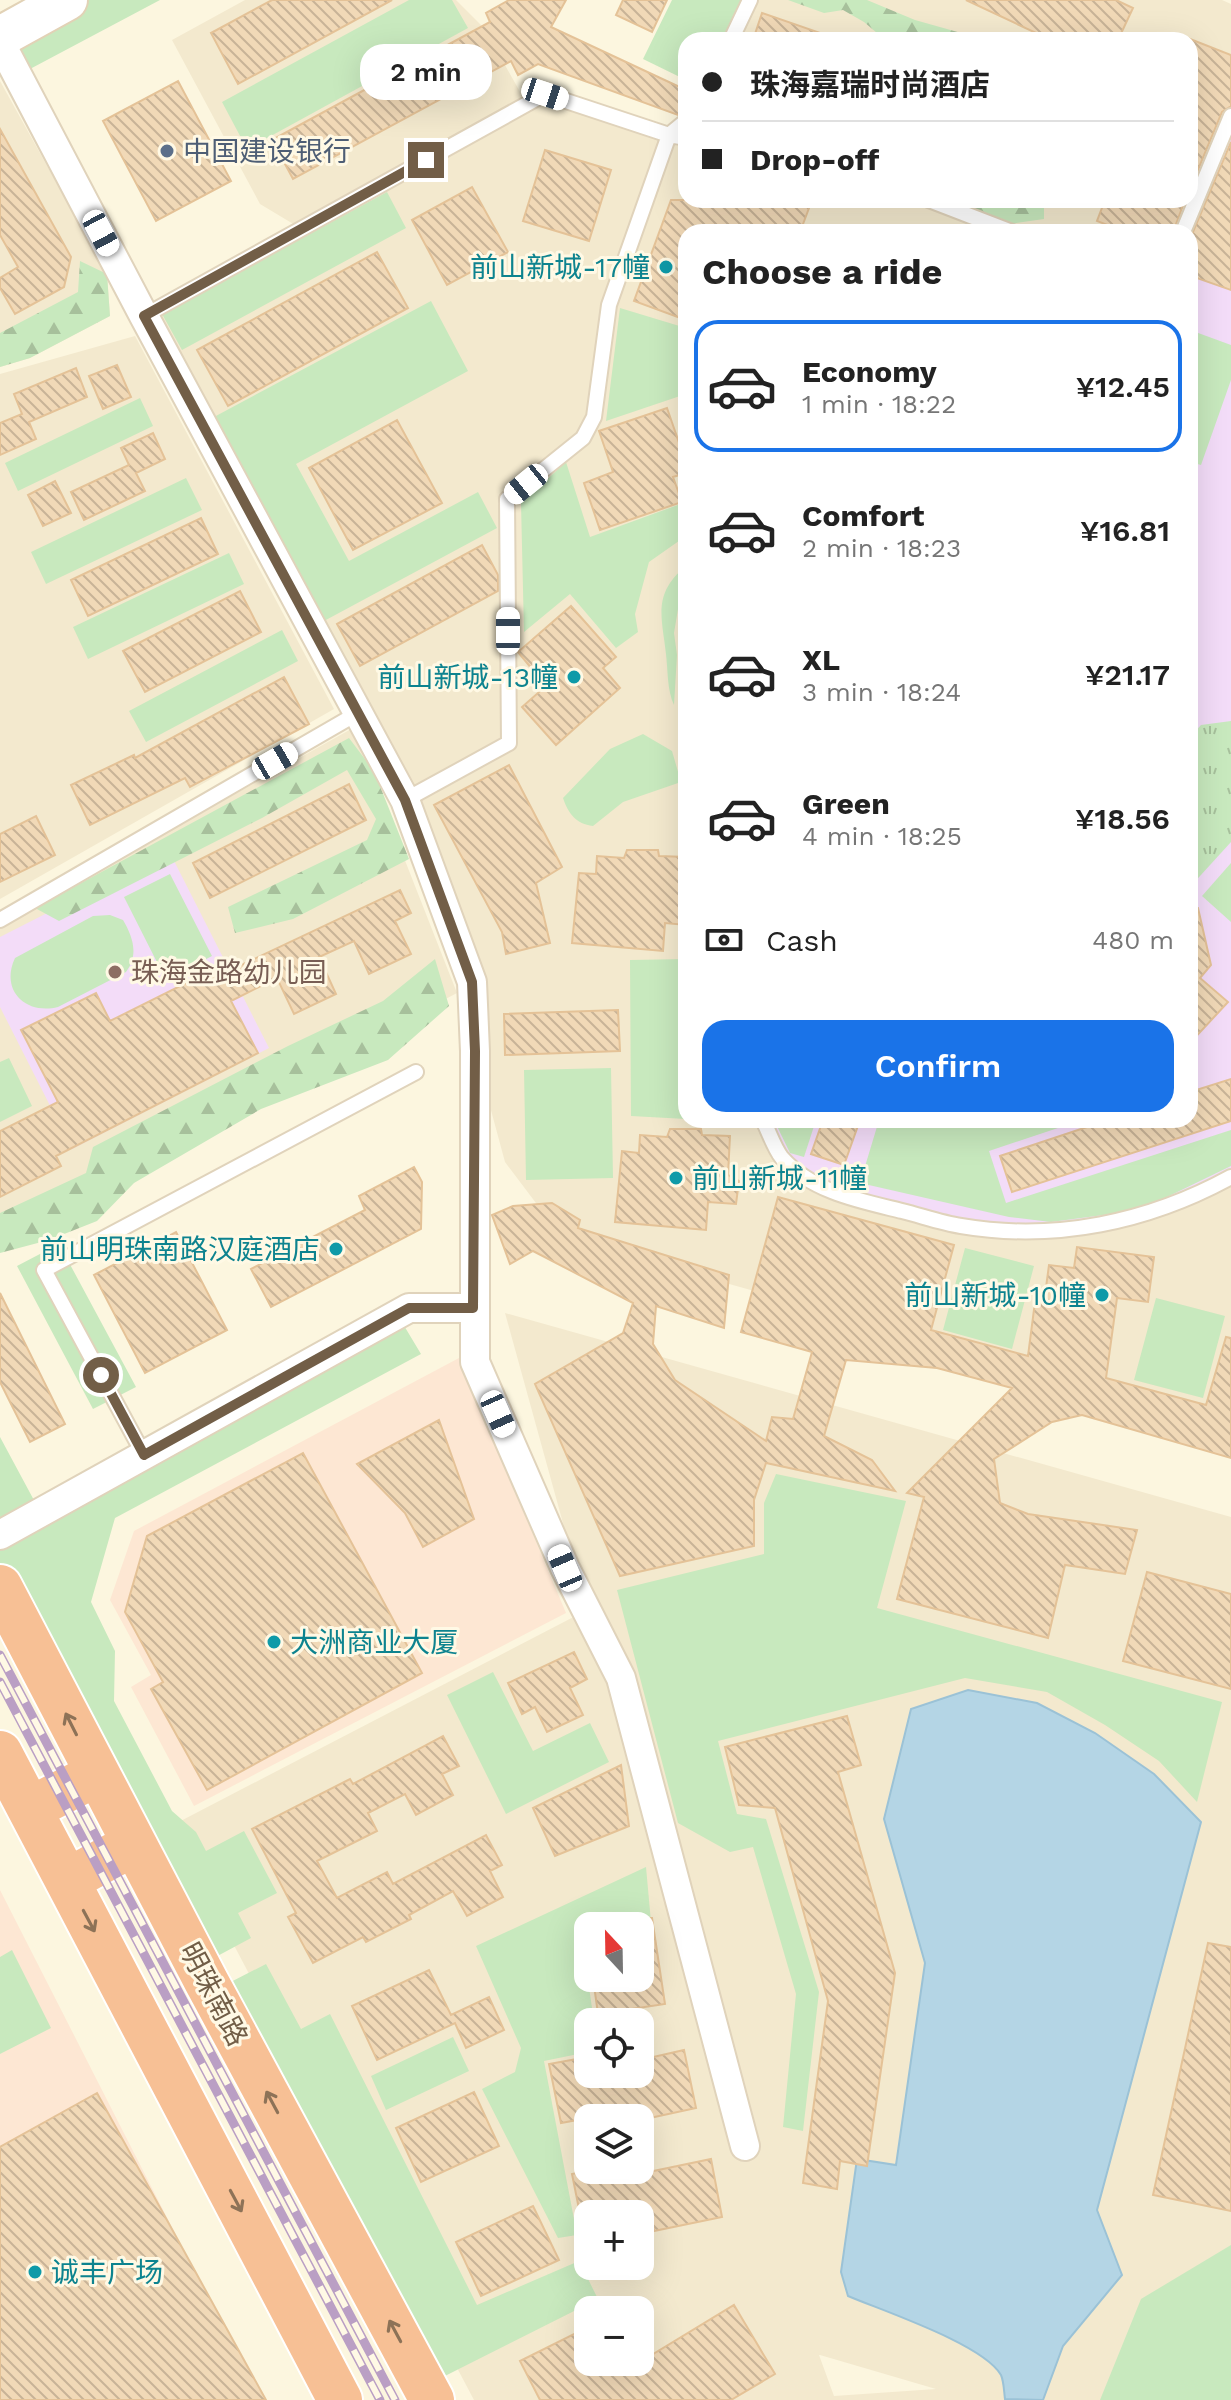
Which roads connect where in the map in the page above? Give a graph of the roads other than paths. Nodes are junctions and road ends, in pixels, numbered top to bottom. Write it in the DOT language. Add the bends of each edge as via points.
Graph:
graph roads {
  1 [pos="67,0"];
  2 [pos="750,0"];
  3 [pos="735,32"];
  4 [pos="0,40"];
  5 [pos="1231,116"];
  6 [pos="678,128"];
  7 [pos="669,135"];
  8 [pos="678,137"];
  9 [pos="1198,196"];
  10 [pos="950,208"];
  11 [pos="991,224"];
  12 [pos="144,316"];
  13 [pos="358,713"];
  14 [pos="405,800"];
  15 [pos="0,920"];
  16 [pos="416,1072"];
  17 [pos="767,1128"];
  18 [pos="1231,1177"];
  19 [pos="473,1308"];
  20 [pos="144,1455"];
  21 [pos="0,1535"];
  22 [pos="0,1587"];
  23 [pos="0,1753"];
  24 [pos="97,1774"];
  25 [pos="30,1809"];
  26 [pos="134,1844"];
  27 [pos="68,1880"];
  28 [pos="745,2146"];
  29 [pos="340,2400"];
  30 [pos="432,2400"];
  1 -- 4 [label="main road"];
  2 -- 3 [label="lane"];
  4 -- 12 [label="street"];
  5 -- 9 [label="lane"];
  6 -- 7 [label="lane"];
  7 -- 8 [label="lane"];
  7 -- 12 [label="lane" via="545,94"];
  7 -- 14 [label="lane" via="609,305 594,417 583,438 507,499 509,743"];
  10 -- 11 [label="lane"];
  12 -- 13 [label="street"];
  13 -- 14 [label="street"];
  13 -- 15 [label="lane"];
  14 -- 19 [label="street" via="472,982"];
  16 -- 20 [label="lane" via="44,1270"];
  17 -- 18 [label="lane" via="781,1157 815,1184 962,1227 1050,1232 1129,1220"];
  19 -- 20 [label="street" via="409,1308"];
  19 -- 28 [label="street" via="475,1362 565,1568 621,1678"];
  20 -- 21 [label="street"];
  24 -- 22 [label="highway, 明珠南路, one-way"];
  23 -- 25 [label="highway"];
  24 -- 25 [label="highway"];
  24 -- 26 [label="highway, 明珠南路"];
  25 -- 27 [label="highway"];
  26 -- 27 [label="highway"];
  30 -- 26 [label="highway, 明珠南路, one-way"];
  27 -- 29 [label="highway, one-way"];
}
